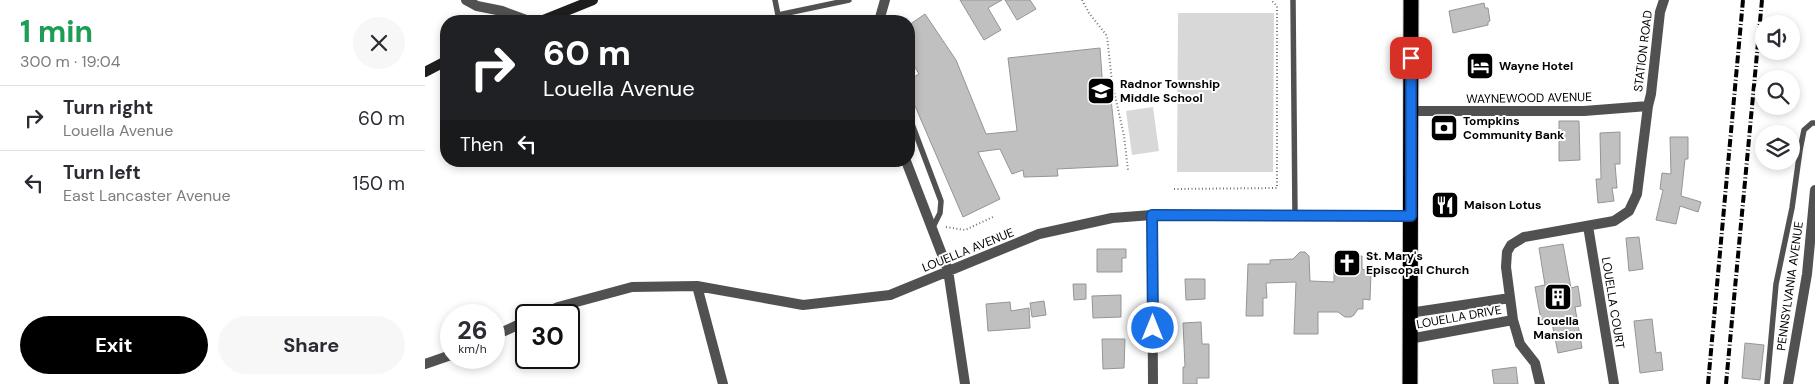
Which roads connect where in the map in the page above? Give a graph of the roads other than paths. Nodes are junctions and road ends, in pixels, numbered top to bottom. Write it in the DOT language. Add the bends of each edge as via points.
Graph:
graph roads {
  1 [pos="466,0"];
  2 [pos="593,0"];
  3 [pos="775,0"];
  4 [pos="849,0"];
  5 [pos="885,0"];
  6 [pos="1293,0"];
  7 [pos="1411,0"];
  8 [pos="1665,0"];
  9 [pos="512,15"];
  10 [pos="556,15"];
  11 [pos="881,15"];
  12 [pos="440,64"];
  13 [pos="425,72"];
  14 [pos="1648,106"];
  15 [pos="1411,111"];
  16 [pos="1815,123"];
  17 [pos="915,132"];
  18 [pos="908,167"];
  19 [pos="1815,190"];
  20 [pos="1152,215"];
  21 [pos="1295,215"];
  22 [pos="1411,216"];
  23 [pos="1588,226"];
  24 [pos="933,229"];
  25 [pos="948,270"];
  26 [pos="697,286"];
  27 [pos="1510,298"];
  28 [pos="569,304"];
  29 [pos="1409,313"];
  30 [pos="1513,320"];
  31 [pos="1409,339"];
  32 [pos="440,359"];
  33 [pos="425,364"];
  34 [pos="723,384"];
  35 [pos="965,384"];
  36 [pos="1153,384"];
  37 [pos="1410,384"];
  38 [pos="1540,384"];
  39 [pos="1614,384"];
  40 [pos="1767,384"];
  41 [pos="1788,384"];
  1 -- 9 [label="street"];
  2 -- 10 [label="main road"];
  3 -- 4 [label="lane" via="778,15"];
  5 -- 11 [label="street"];
  6 -- 21 [label="lane"];
  7 -- 15 [label="highway"];
  8 -- 14 [label="street, STATION ROAD" via="1660,12"];
  12 -- 13 [label="main road"];
  14 -- 15 [label="street, WAYNEWOOD AVENUE" via="1584,110"];
  14 -- 23 [label="street" via="1637,194 1632,207 1618,219"];
  15 -- 22 [label="highway"];
  16 -- 40 [label="lane" via="1804,130 1802,137 1776,284"];
  17 -- 24 [label="lane" via="939,194 941,208"];
  18 -- 24 [label="street"];
  19 -- 41 [label="street, PENNSYLVANIA AVENUE" via="1807,274"];
  20 -- 21 [label="street, LOUELLA AVENUE"];
  20 -- 25 [label="street, LOUELLA AVENUE" via="1112,218 1039,234"];
  20 -- 36 [label="street"];
  21 -- 22 [label="street, LOUELLA AVENUE"];
  22 -- 29 [label="highway"];
  23 -- 27 [label="street" via="1524,236 1514,242 1506,257"];
  23 -- 39 [label="street, LOUELLA COURT"];
  24 -- 25 [label="street"];
  25 -- 26 [label="street, LOUELLA AVENUE" via="890,296 803,305"];
  25 -- 35 [label="street"];
  26 -- 28 [label="street, LOUELLA AVENUE" via="632,286"];
  26 -- 34 [label="street"];
  27 -- 29 [label="street, LOUELLA DRIVE"];
  27 -- 30 [label="street"];
  29 -- 31 [label="highway"];
  30 -- 31 [label="street, LOUELLA DRIVE"];
  30 -- 38 [label="street" via="1520,344 1535,363"];
  31 -- 37 [label="highway"];
  32 -- 33 [label="street"];
}
